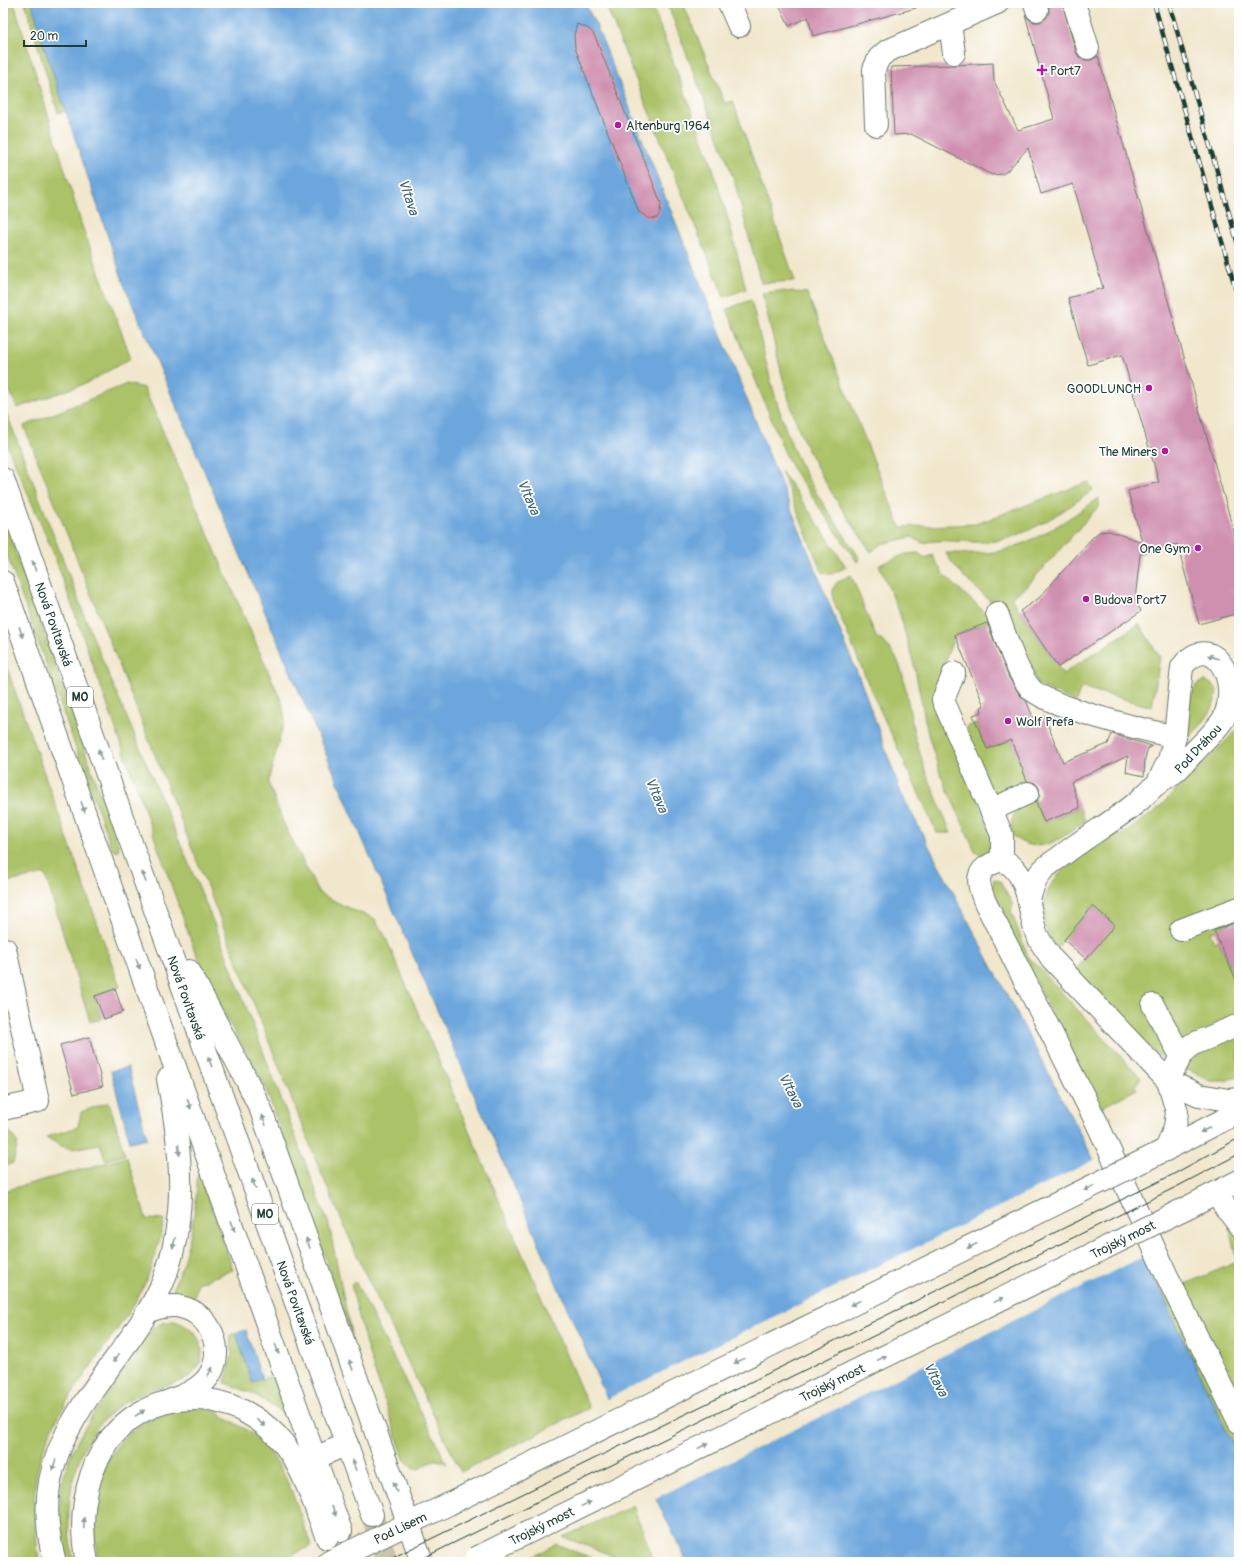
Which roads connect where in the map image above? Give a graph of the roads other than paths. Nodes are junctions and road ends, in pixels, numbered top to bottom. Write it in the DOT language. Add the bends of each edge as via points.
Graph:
graph roads {
  1 [pos="729,3"];
  2 [pos="997,3"];
  3 [pos="1074,3"];
  4 [pos="950,24"];
  5 [pos="739,26"];
  6 [pos="1088,48"];
  7 [pos="954,53"];
  8 [pos="876,125"];
  9 [pos="3,479"];
  10 [pos="3,582"];
  11 [pos="997,613"];
  12 [pos="954,673"];
  13 [pos="1175,737"];
  14 [pos="1158,782"];
  15 [pos="1028,793"];
  16 [pos="991,810"];
  17 [pos="1002,860"];
  18 [pos="1029,899"];
  19 [pos="1239,908"];
  20 [pos="157,914"];
  21 [pos="1181,930"];
  22 [pos="5,949"];
  23 [pos="1153,1005"];
  24 [pos="156,1015"];
  25 [pos="1239,1025"];
  26 [pos="1182,1056"];
  27 [pos="1168,1081"];
  28 [pos="1239,1099"];
  29 [pos="3,1109"];
  30 [pos="1239,1112"];
  31 [pos="1164,1151"];
  32 [pos="1239,1181"];
  33 [pos="1217,1193"];
  34 [pos="1239,1225"];
  35 [pos="148,1311"];
  36 [pos="168,1401"];
  37 [pos="1239,1422"];
  38 [pos="347,1444"];
  39 [pos="315,1458"];
  40 [pos="372,1515"];
  41 [pos="408,1524"];
  42 [pos="472,1560"];
  43 [pos="55,1562"];
  44 [pos="88,1562"];
  45 [pos="329,1562"];
  46 [pos="422,1562"];
  1 -- 5 [label="main road"];
  2 -- 4 [label="main road"];
  3 -- 6 [label="main road"];
  4 -- 7 [label="main road"];
  4 -- 8 [label="main road" via="887,51 879,58 874,69"];
  20 -- 9 [label="main road, Nová Povltavská / MO, one-way"];
  10 -- 24 [label="main road, MO, one-way"];
  11 -- 13 [label="main road, Pod Dráhou" via="1021,674 1032,690 1061,706"];
  12 -- 16 [label="main road" via="943,700"];
  13 -- 14 [label="main road, Pod Dráhou" via="1169,760"];
  14 -- 13 [label="main road, Pod Dráhou, one-way" via="1175,772 1210,735 1230,706 1232,678 1228,667 1213,655 1195,656 1187,660 1182,667"];
  14 -- 18 [label="main road, Pod Dráhou" via="1135,804 1041,872"];
  15 -- 16 [label="main road"];
  16 -- 17 [label="main road" via="1002,835"];
  17 -- 18 [label="main road" via="1009,863 1019,874"];
  17 -- 37 [label="main road" via="982,870 979,879 984,902 1097,1123 1166,1274"];
  18 -- 27 [label="main road" via="1038,936 1052,959"];
  19 -- 21 [label="main road"];
  38 -- 20 [label="main road, Nová Povltavská / MO, one-way"];
  41 -- 20 [label="main road, one-way" via="261,1110"];
  22 -- 29 [label="main road" via="38,1101"];
  23 -- 26 [label="main road"];
  24 -- 35 [label="main road, one-way" via="177,1124 181,1180 180,1204 170,1258 162,1283"];
  24 -- 39 [label="main road, MO, one-way"];
  25 -- 26 [label="main road" via="1191,1045"];
  26 -- 27 [label="main road"];
  27 -- 28 [label="main road" via="1199,1095"];
  27 -- 31 [label="main road" via="1177,1112 1175,1127"];
  30 -- 31 [label="main road, one-way"];
  31 -- 41 [label="main road, Pod Lisem, one-way, bridge"];
  32 -- 33 [label="main road, Trojský most"];
  33 -- 34 [label="main road"];
  42 -- 33 [label="main road, Trojský most, one-way, bridge"];
  36 -- 35 [label="main road, one-way" via="192,1392 205,1381 213,1368 221,1333 194,1312 181,1307 168,1306"];
  35 -- 43 [label="main road, one-way" via="84,1401 58,1452 48,1493 47,1516"];
  36 -- 39 [label="main road, MO" via="207,1399 226,1404 242,1410 275,1434 291,1452 334,1534"];
  44 -- 36 [label="main road, one-way" via="83,1527 85,1501 90,1477 98,1457 127,1421 148,1408"];
  38 -- 39 [label="main road"];
  40 -- 38 [label="main road, Nová Povltavská / MO, one-way"];
  41 -- 45 [label="main road, Pod Lisem"];
  41 -- 46 [label="main road"];
}
